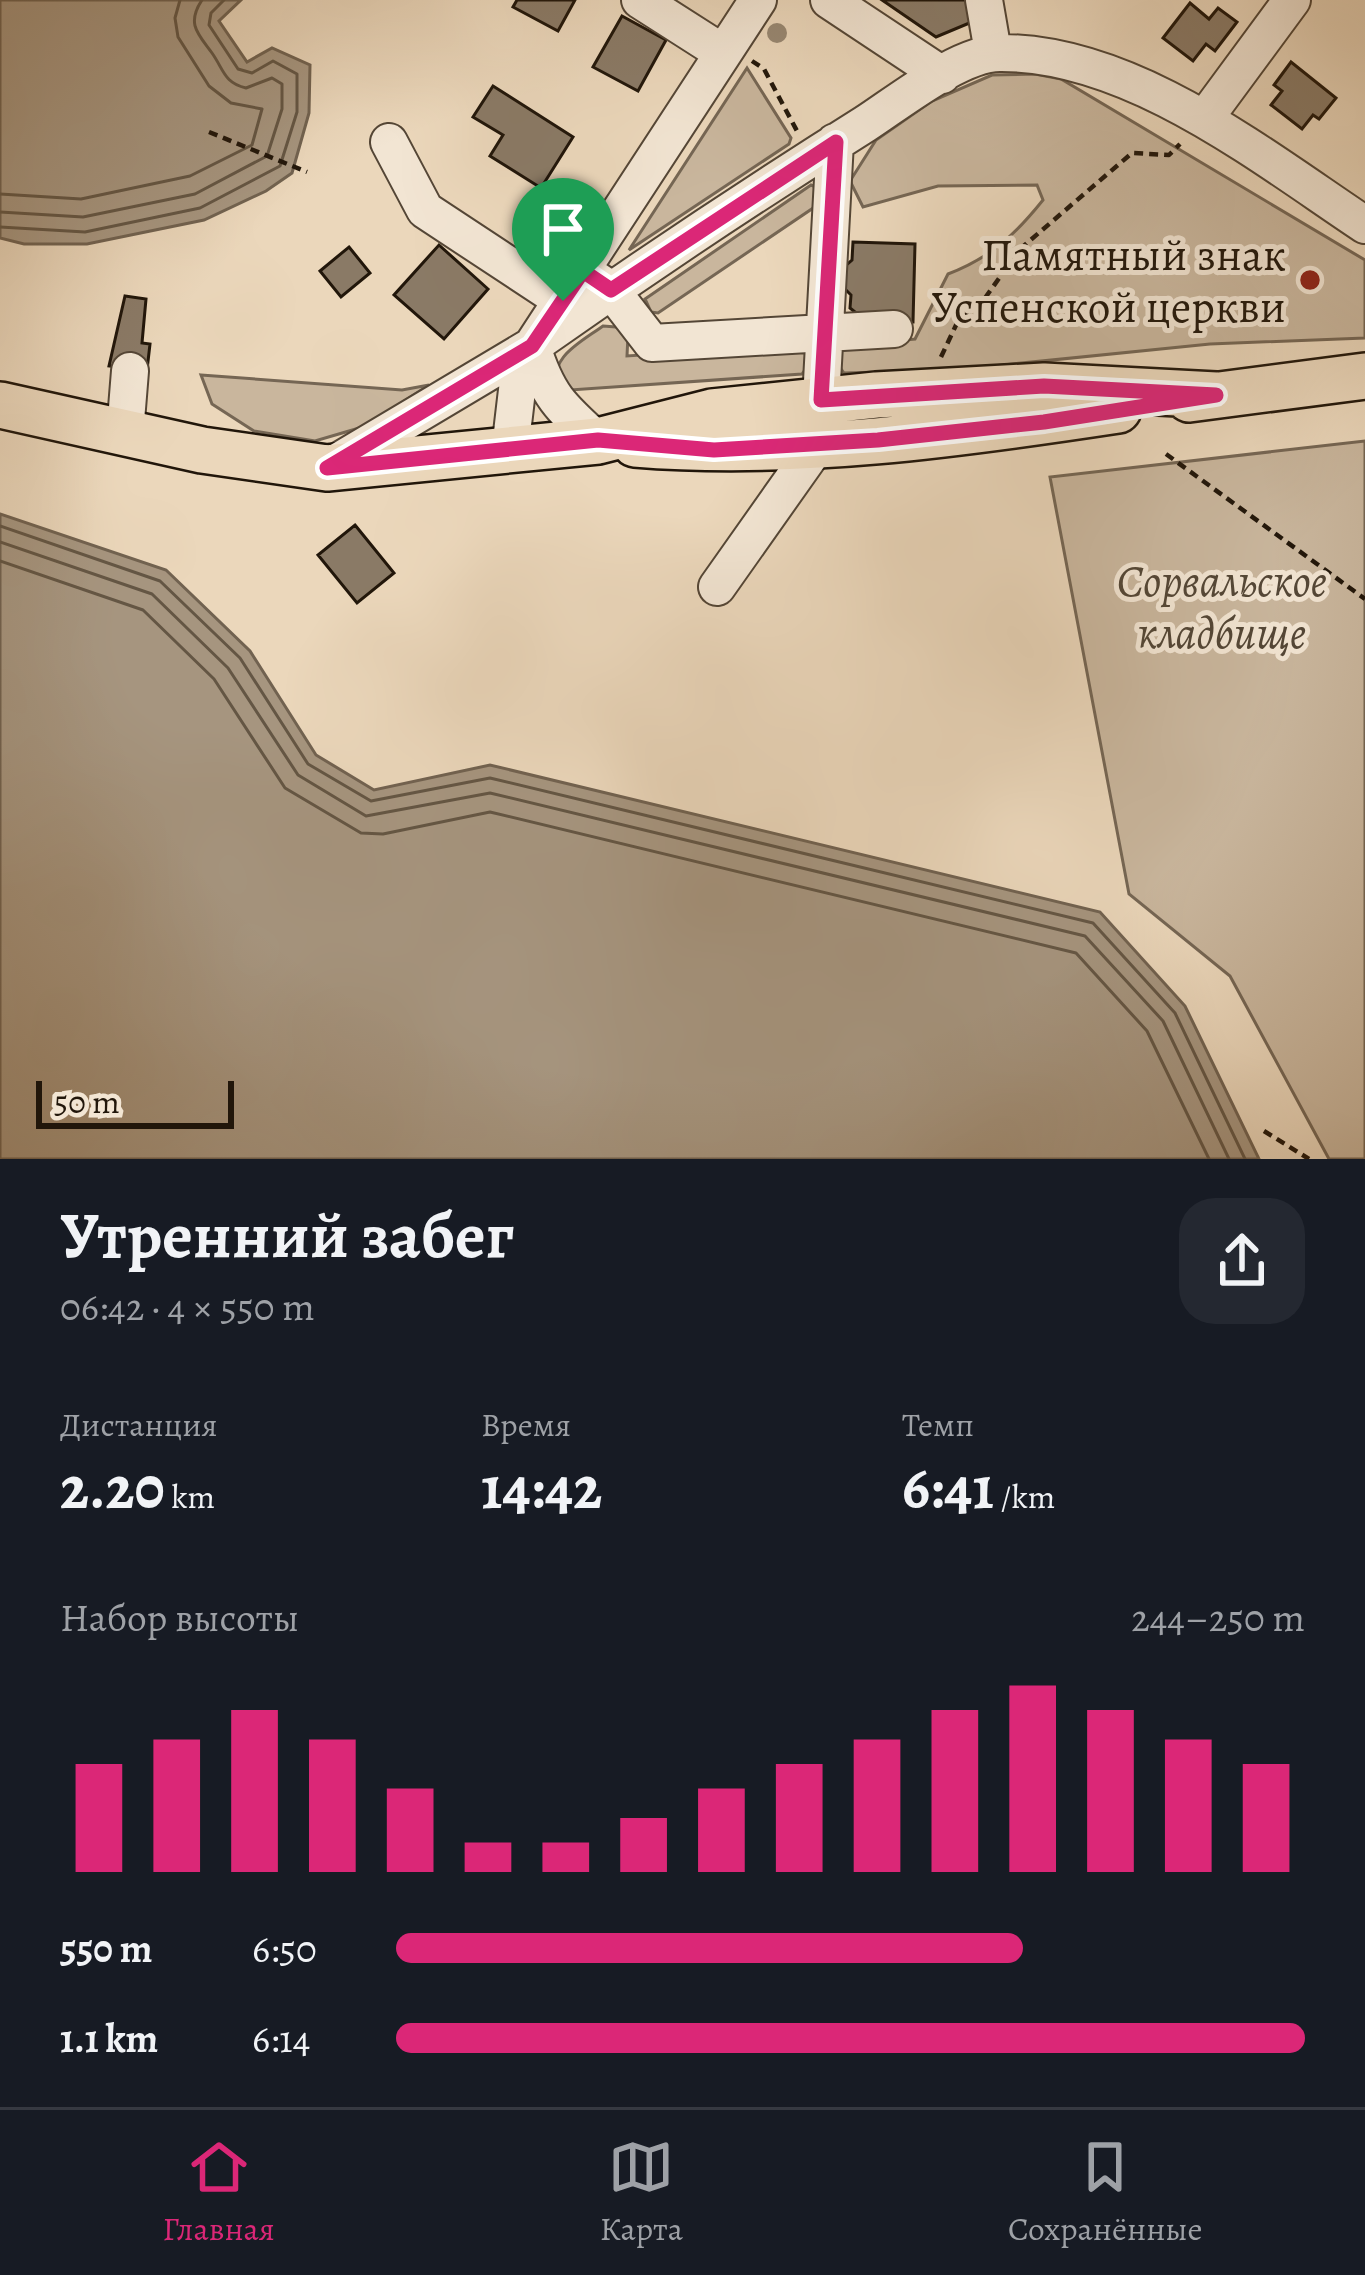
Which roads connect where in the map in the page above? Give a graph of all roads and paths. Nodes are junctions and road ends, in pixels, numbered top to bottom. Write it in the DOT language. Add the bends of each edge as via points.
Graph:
graph roads {
  1 [pos="640,0"];
  2 [pos="758,0"];
  3 [pos="829,0"];
  4 [pos="984,0"];
  5 [pos="1292,0"];
  6 [pos="993,52"];
  7 [pos="735,56"];
  8 [pos="942,75"];
  9 [pos="1205,118"];
  10 [pos="209,132"];
  11 [pos="819,141"];
  12 [pos="389,142"];
  13 [pos="308,172"];
  14 [pos="1365,225"];
  15 [pos="585,287"];
  16 [pos="894,329"];
  17 [pos="824,331"];
  18 [pos="532,346"];
  19 [pos="939,359"];
  20 [pos="130,371"];
  21 [pos="1365,376"];
  22 [pos="0,405"];
  23 [pos="820,422"];
  24 [pos="124,433"];
  25 [pos="598,440"];
  26 [pos="510,450"];
  27 [pos="1166,454"];
  28 [pos="327,468"];
  29 [pos="717,586"];
  30 [pos="1365,599"];
  31 [pos="1264,1131"];
  32 [pos="1309,1159"];
  1 -- 7 [label="street"];
  2 -- 7 [label="street"];
  3 -- 8 [label="street"];
  4 -- 6 [label="street"];
  5 -- 9 [label="street"];
  6 -- 8 [label="street"];
  6 -- 9 [label="street" via="1046,56"];
  7 -- 11 [label="path" via="764,69"];
  7 -- 15 [label="street"];
  8 -- 11 [label="street"];
  9 -- 14 [label="street"];
  9 -- 19 [label="path" via="1169,155 1132,153 1020,249 957,323"];
  10 -- 13 [label="path"];
  11 -- 15 [label="street"];
  11 -- 17 [label="street"];
  12 -- 15 [label="street" via="425,210"];
  15 -- 17 [label="street" via="652,343"];
  15 -- 18 [label="street"];
  15 -- 18 [label="street"];
  16 -- 17 [label="street"];
  17 -- 23 [label="street"];
  18 -- 25 [label="street" via="555,403"];
  18 -- 26 [label="street" via="519,373"];
  18 -- 28 [label="street"];
  20 -- 24 [label="street"];
  21 -- 23 [label="main road" via="1216,395 1044,386"];
  22 -- 24 [label="main road"];
  23 -- 25 [label="main road" via="714,450"];
  23 -- 29 [label="street"];
  24 -- 28 [label="main road"];
  25 -- 26 [label="main road"];
  26 -- 28 [label="main road"];
  27 -- 30 [label="path"];
  31 -- 32 [label="path"];
}
